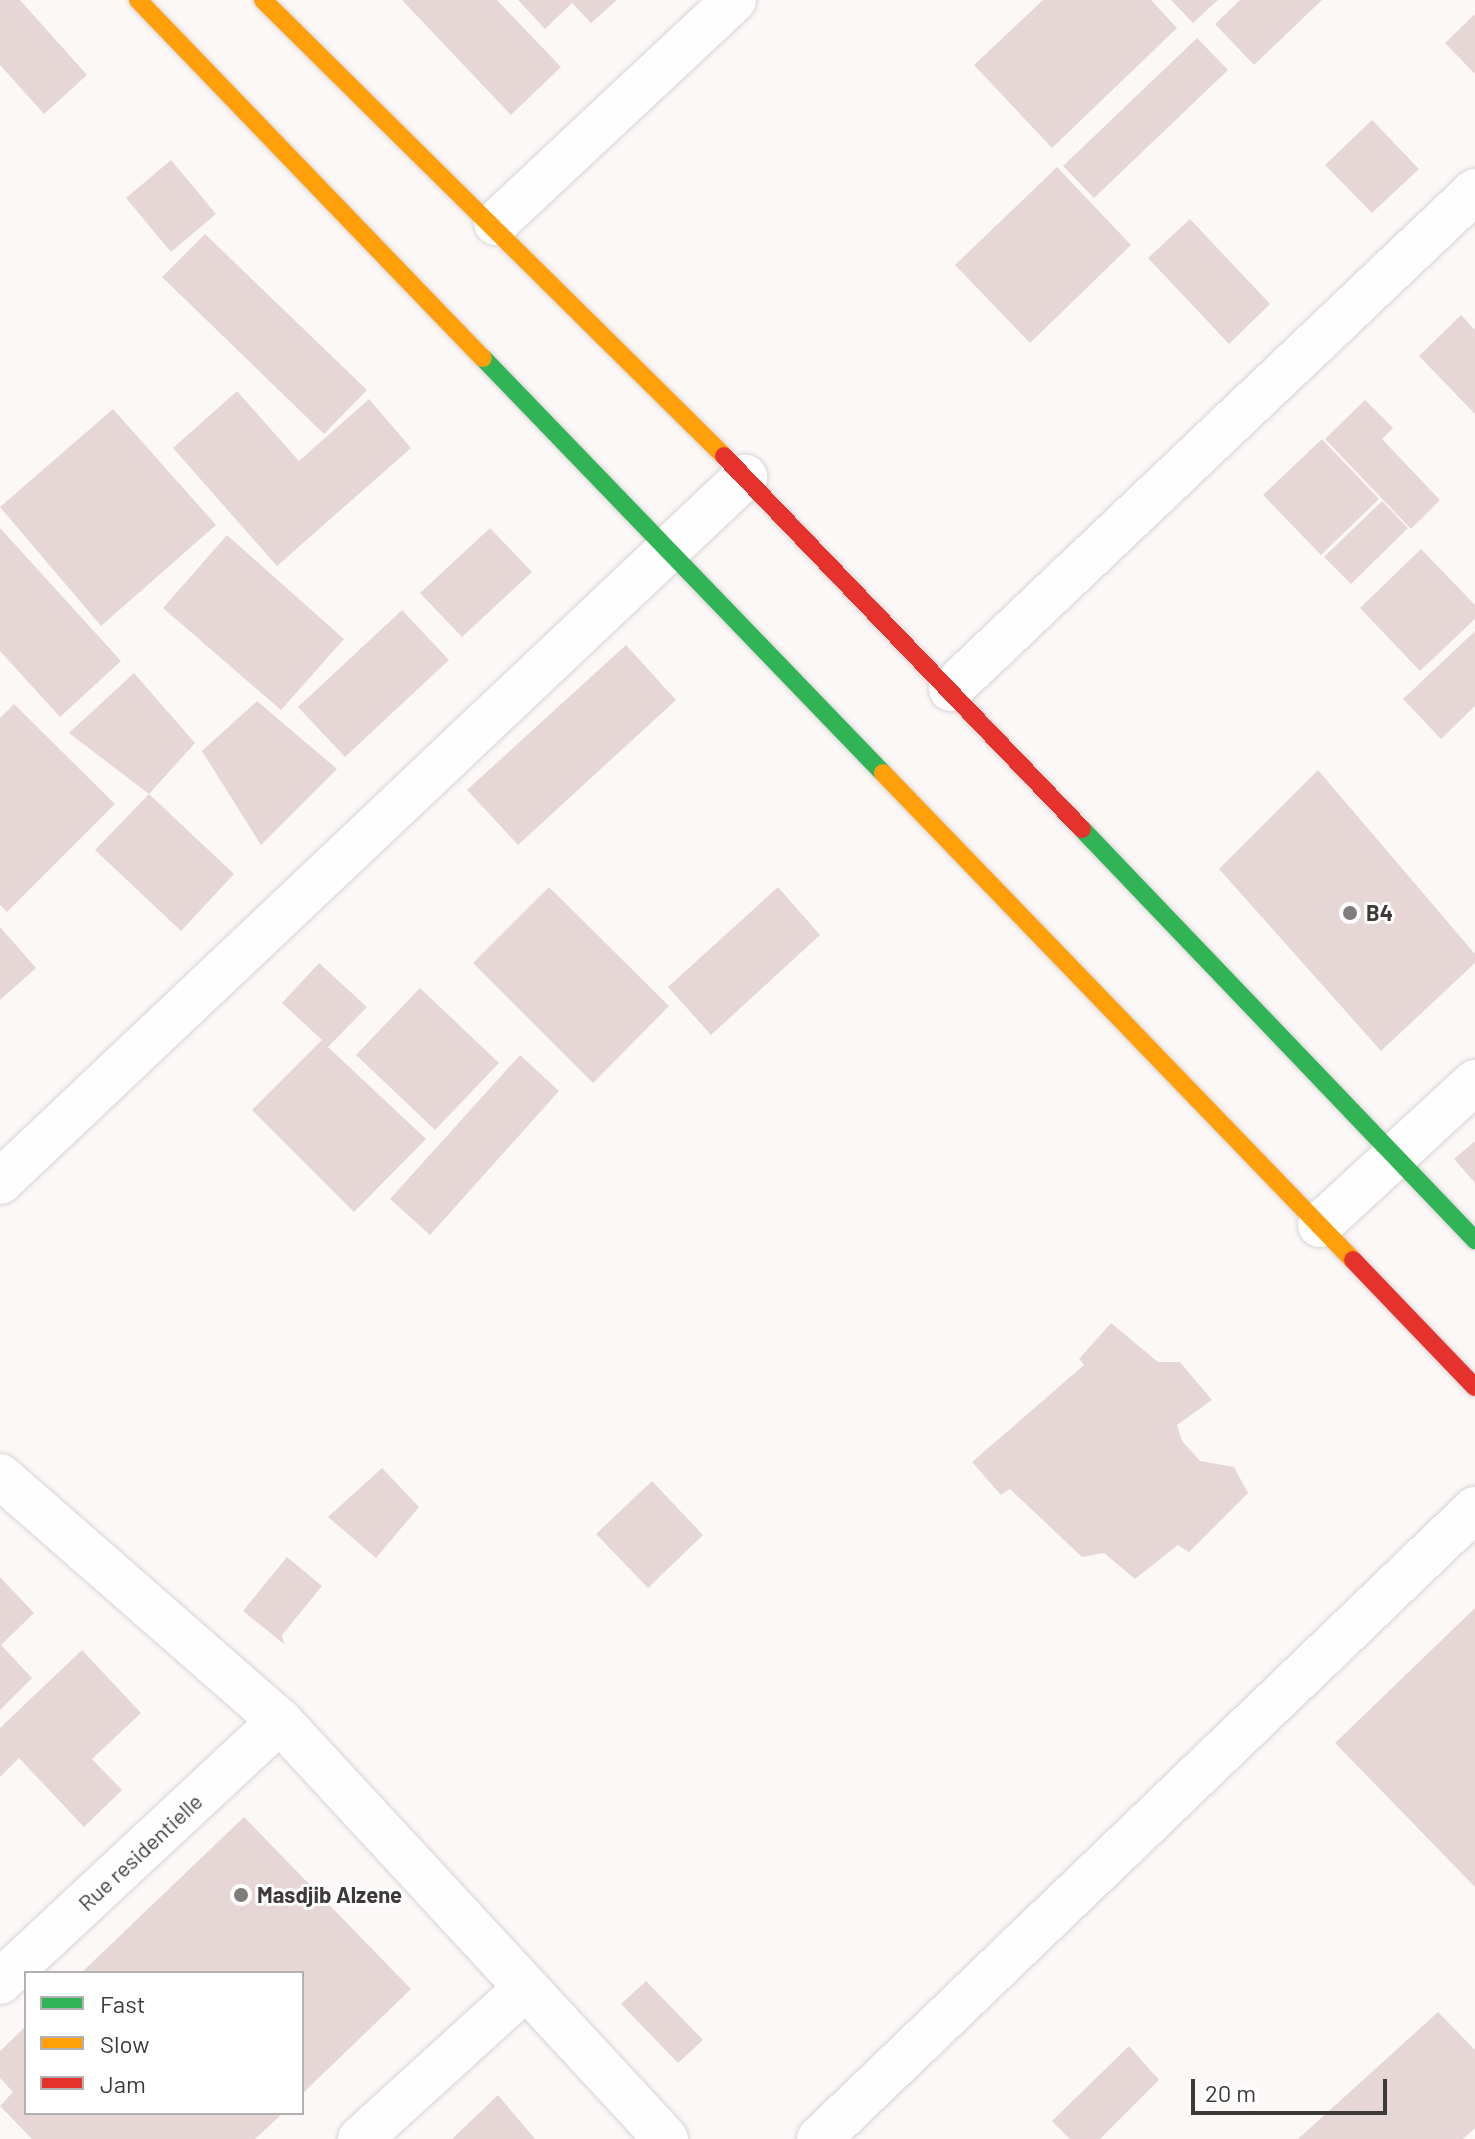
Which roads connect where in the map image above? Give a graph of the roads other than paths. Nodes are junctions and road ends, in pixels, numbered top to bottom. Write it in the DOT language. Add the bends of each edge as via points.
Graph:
graph roads {
  1 [pos="138,0"];
  2 [pos="263,0"];
  3 [pos="734,0"];
  4 [pos="1475,191"];
  5 [pos="496,223"];
  6 [pos="745,477"];
  7 [pos="668,549"];
  8 [pos="951,689"];
  9 [pos="1475,1082"];
  10 [pos="1397,1158"];
  11 [pos="0,1182"];
  12 [pos="1320,1225"];
  13 [pos="1475,1240"];
  14 [pos="1475,1387"];
  15 [pos="0,1476"];
  16 [pos="1475,1509"];
  17 [pos="280,1721"];
  18 [pos="0,1982"];
  19 [pos="526,1988"];
  20 [pos="360,2139"];
  21 [pos="666,2139"];
  22 [pos="819,2139"];
  1 -- 7 [label="main road"];
  2 -- 5 [label="main road"];
  3 -- 5 [label="street"];
  4 -- 8 [label="street"];
  5 -- 6 [label="main road"];
  6 -- 7 [label="street"];
  6 -- 8 [label="main road"];
  7 -- 11 [label="street"];
  7 -- 12 [label="main road"];
  8 -- 10 [label="main road"];
  9 -- 10 [label="street"];
  10 -- 12 [label="street"];
  10 -- 13 [label="main road"];
  12 -- 14 [label="main road"];
  15 -- 17 [label="street"];
  16 -- 22 [label="street"];
  17 -- 18 [label="street, Rue residentielle"];
  17 -- 19 [label="street"];
  19 -- 20 [label="street"];
  19 -- 21 [label="street"];
}
